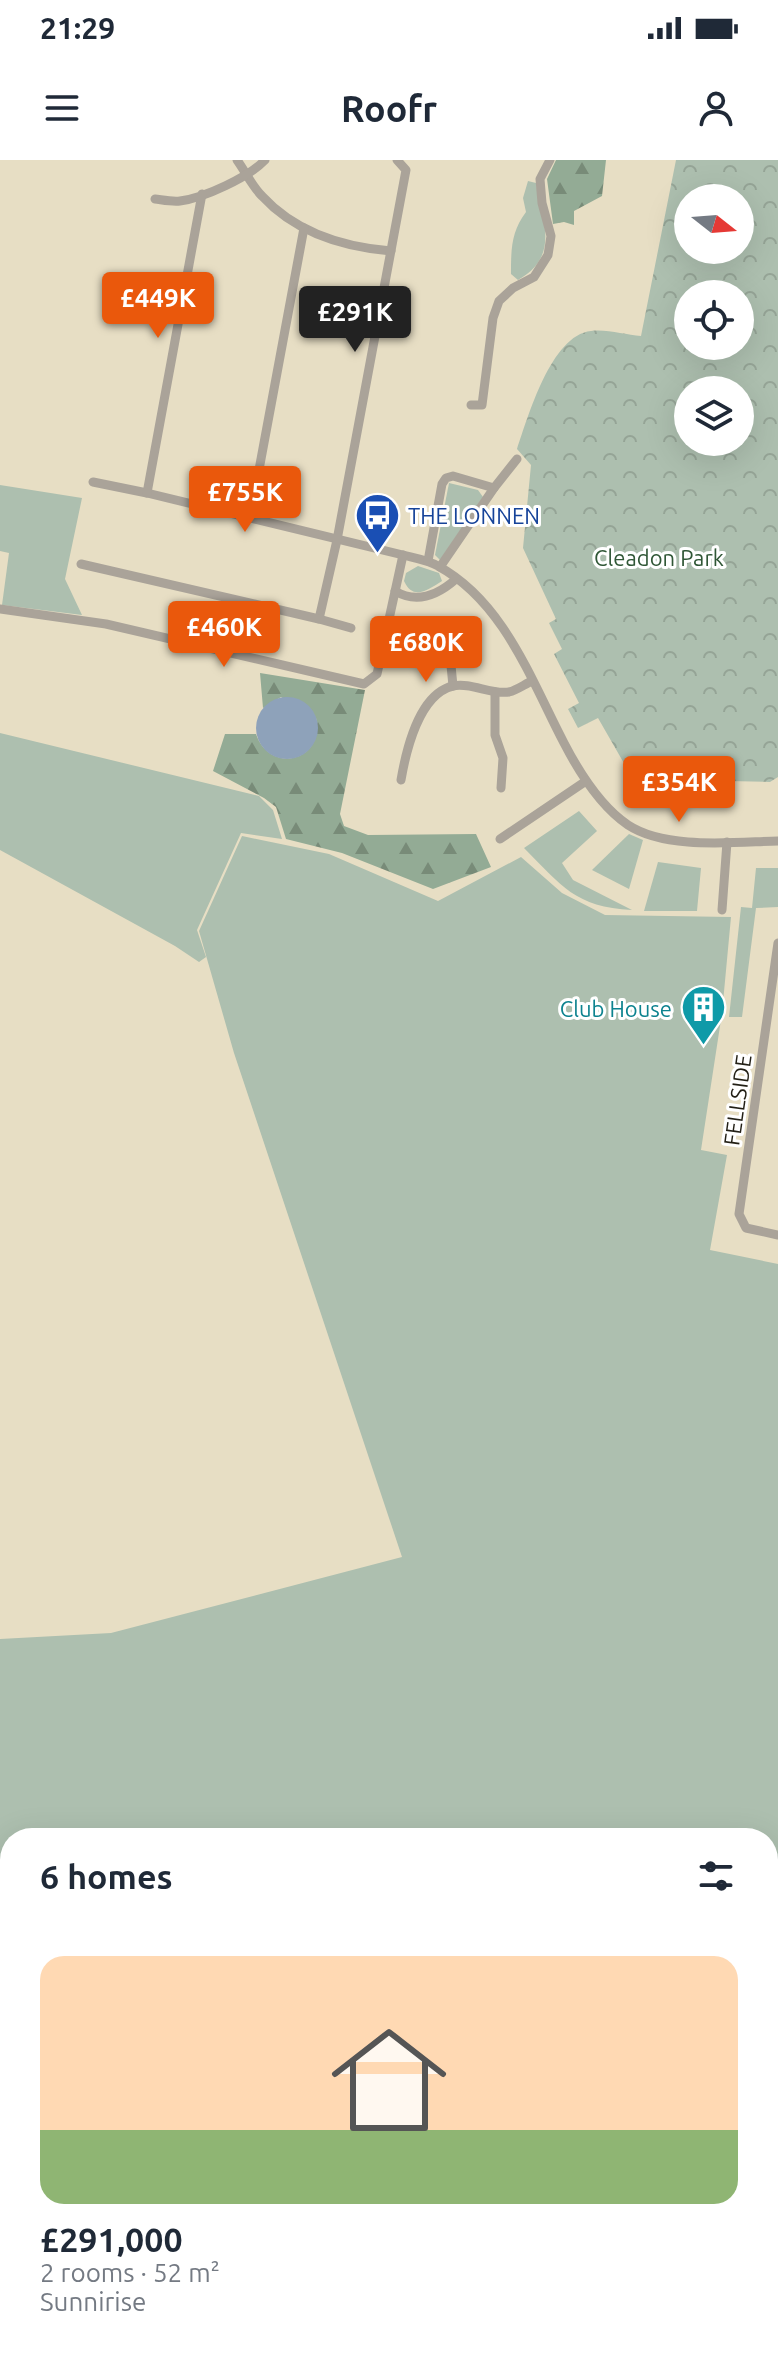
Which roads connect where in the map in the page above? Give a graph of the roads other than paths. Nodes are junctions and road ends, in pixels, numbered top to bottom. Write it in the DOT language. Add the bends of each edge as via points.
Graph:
graph roads {
  1 [pos="237,160"];
  2 [pos="265,160"];
  3 [pos="397,160"];
  4 [pos="550,160"];
  5 [pos="247,173"];
  6 [pos="202,194"];
  7 [pos="155,199"];
  8 [pos="304,228"];
  9 [pos="391,251"];
  10 [pos="471,405"];
  11 [pos="517,459"];
  12 [pos="93,482"];
  13 [pos="494,488"];
  14 [pos="147,493"];
  15 [pos="250,518"];
  16 [pos="337,540"];
  17 [pos="403,555"];
  18 [pos="428,561"];
  19 [pos="81,564"];
  20 [pos="440,567"];
  21 [pos="456,579"];
  22 [pos="395,591"];
  23 [pos="0,609"];
  24 [pos="319,619"];
  25 [pos="351,628"];
  26 [pos="449,645"];
  27 [pos="532,681"];
  28 [pos="453,686"];
  29 [pos="495,692"];
  30 [pos="401,780"];
  31 [pos="586,781"];
  32 [pos="501,788"];
  33 [pos="500,839"];
  34 [pos="778,841"];
  35 [pos="727,842"];
  36 [pos="722,910"];
  37 [pos="778,943"];
  38 [pos="778,1235"];
  1 -- 5 [label="street"];
  2 -- 5 [label="street"];
  3 -- 9 [label="street" via="406,170"];
  4 -- 10 [label="street" via="540,179 551,236 548,255 534,277 499,301 482,405"];
  5 -- 6 [label="street"];
  5 -- 8 [label="street" via="260,195"];
  6 -- 7 [label="street" via="179,201"];
  6 -- 14 [label="street"];
  8 -- 9 [label="street" via="361,248"];
  8 -- 15 [label="street"];
  9 -- 16 [label="street"];
  11 -- 13 [label="street"];
  12 -- 14 [label="street"];
  13 -- 18 [label="street" via="446,478"];
  13 -- 20 [label="street"];
  14 -- 15 [label="street"];
  15 -- 16 [label="street"];
  16 -- 17 [label="street"];
  16 -- 24 [label="street"];
  17 -- 18 [label="street"];
  17 -- 22 [label="street"];
  18 -- 20 [label="street"];
  19 -- 24 [label="street"];
  20 -- 21 [label="street"];
  21 -- 22 [label="street" via="422,598"];
  21 -- 27 [label="street" via="501,623"];
  22 -- 23 [label="street" via="377,674 364,684 106,624"];
  24 -- 25 [label="street"];
  26 -- 28 [label="street"];
  27 -- 29 [label="street" via="511,692"];
  27 -- 31 [label="street"];
  28 -- 29 [label="street"];
  28 -- 30 [label="street" via="419,718 407,743"];
  29 -- 32 [label="street"];
  31 -- 33 [label="street"];
  31 -- 35 [label="street" via="628,825 684,842"];
  34 -- 35 [label="street"];
  35 -- 36 [label="street"];
  37 -- 38 [label="street, FELLSIDE" via="739,1214 746,1228"];
}
